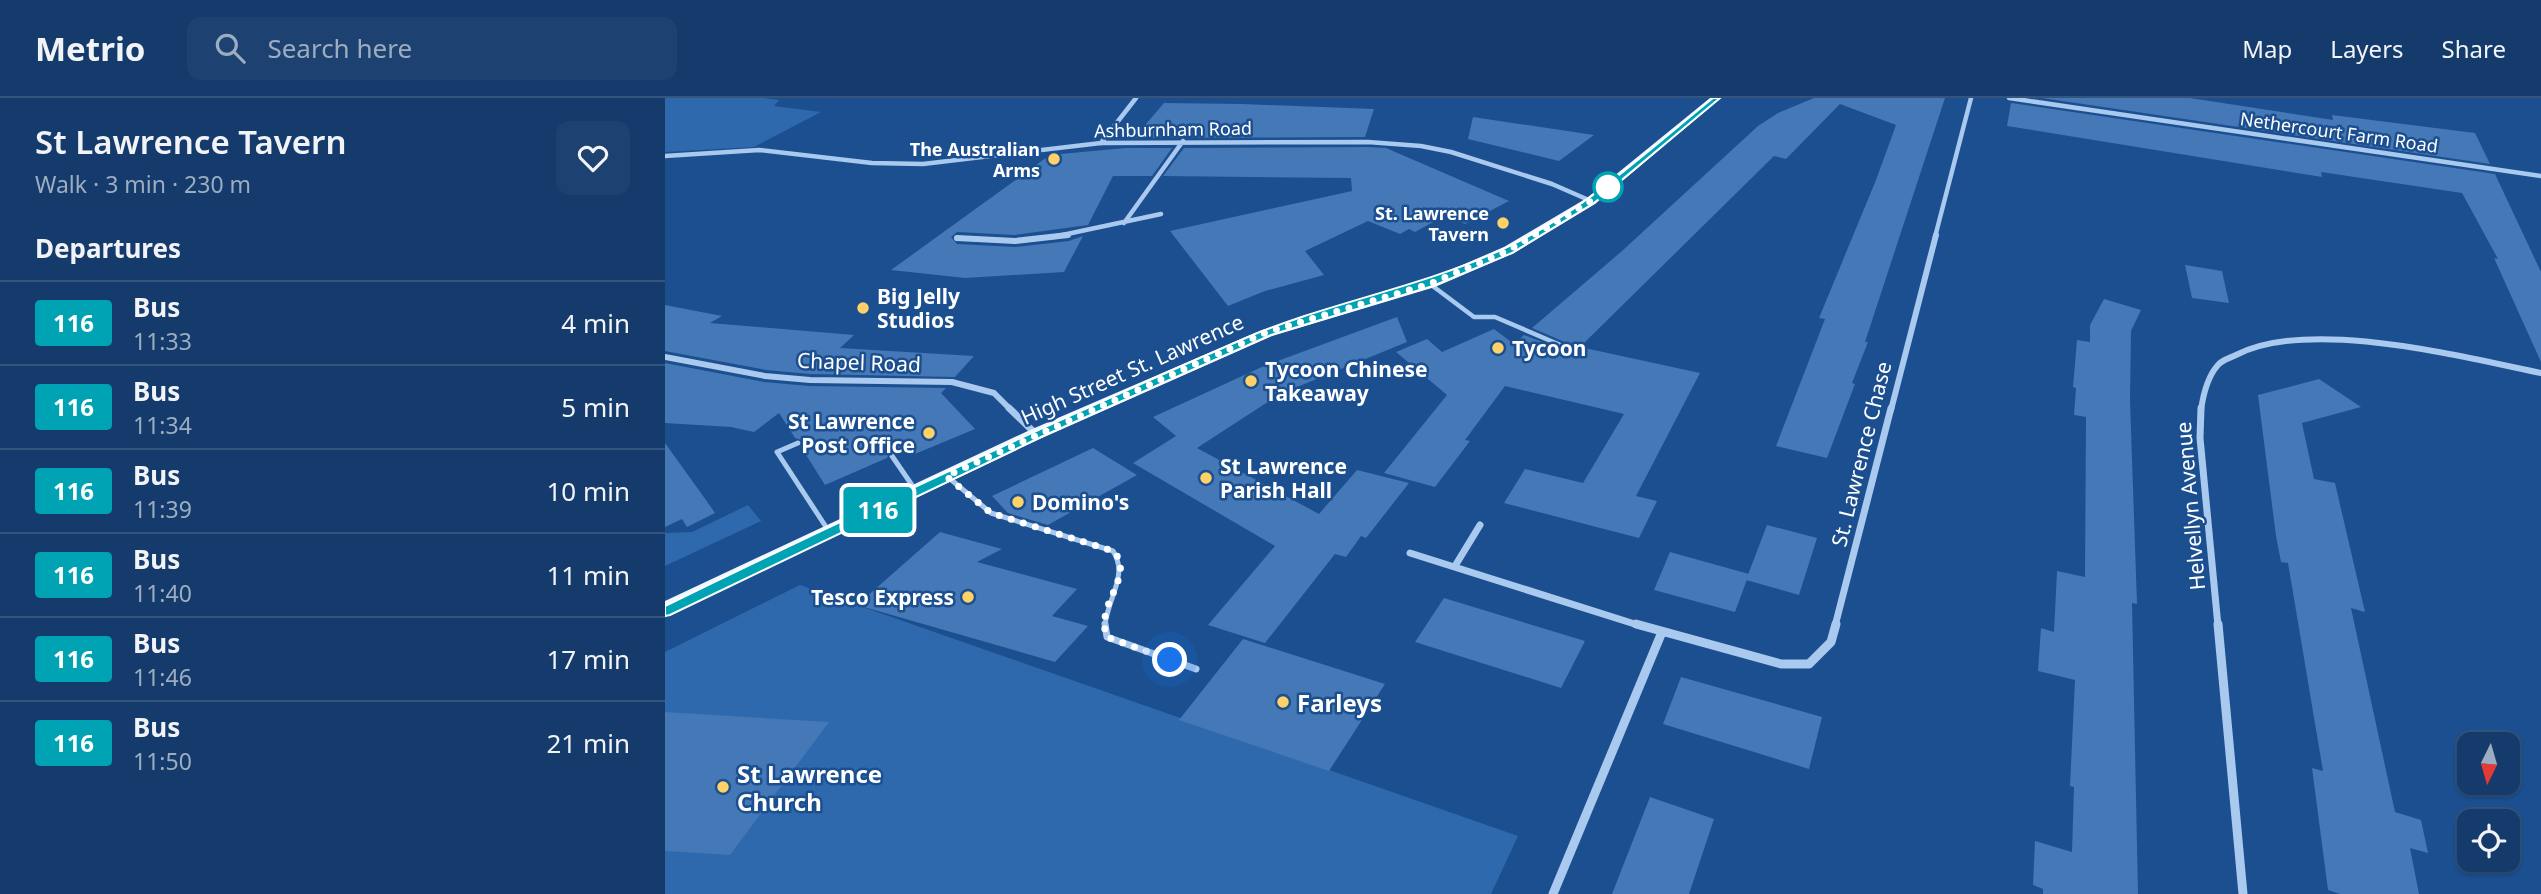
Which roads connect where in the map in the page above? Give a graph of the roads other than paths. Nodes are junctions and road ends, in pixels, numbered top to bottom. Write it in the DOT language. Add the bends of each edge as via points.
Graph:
graph roads {
  1 [pos="1136,98"];
  2 [pos="1715,98"];
  3 [pos="1971,98"];
  4 [pos="2009,98"];
  5 [pos="1183,141"];
  6 [pos="1101,143"];
  7 [pos="665,156"];
  8 [pos="2541,176"];
  9 [pos="1591,201"];
  10 [pos="1161,214"];
  11 [pos="1124,223"];
  12 [pos="957,238"];
  13 [pos="1430,284"];
  14 [pos="1572,350"];
  15 [pos="665,357"];
  16 [pos="2541,373"];
  17 [pos="1036,434"];
  18 [pos="798,443"];
  19 [pos="892,456"];
  20 [pos="946,476"];
  21 [pos="916,491"];
  22 [pos="1480,525"];
  23 [pos="830,532"];
  24 [pos="1410,553"];
  25 [pos="1455,566"];
  26 [pos="665,610"];
  27 [pos="1662,632"];
  28 [pos="1196,669"];
  29 [pos="1553,894"];
  30 [pos="2243,894"];
  1 -- 6 [label="street"];
  2 -- 9 [label="main road, High Street St. Lawrence"];
  3 -- 27 [label="street, St. Lawrence Chase" via="1831,642 1809,664 1780,664"];
  4 -- 8 [label="street, Nethercourt Farm Road"];
  5 -- 6 [label="street, Ashburnham Road"];
  5 -- 9 [label="street, Ashburnham Road" via="1421,146 1552,184"];
  5 -- 11 [label="street"];
  6 -- 7 [label="street, Ashburnham Road" via="923,164 759,150"];
  9 -- 13 [label="main road, High Street St. Lawrence" via="1509,250"];
  10 -- 11 [label="street"];
  11 -- 12 [label="street" via="1015,241"];
  13 -- 14 [label="lane" via="1474,317 1495,317"];
  13 -- 17 [label="main road, High Street St. Lawrence" via="1267,332"];
  15 -- 17 [label="street, Chapel Road" via="776,377 953,382 994,394"];
  16 -- 30 [label="street, Helvellyn Avenue" via="2390,345 2323,339 2256,345 2219,363 2200,401 2200,438"];
  17 -- 20 [label="main road, High Street St. Lawrence"];
  18 -- 23 [label="lane" via="777,452"];
  19 -- 21 [label="lane"];
  20 -- 21 [label="main road, High Street St. Lawrence"];
  20 -- 28 [label="lane" via="991,513 1113,551 1122,567 1104,611 1107,637"];
  21 -- 23 [label="main road, High Street St. Lawrence"];
  22 -- 25 [label="street"];
  23 -- 26 [label="main road, High Street St. Lawrence"];
  24 -- 25 [label="street, St. Lawrence Chase"];
  25 -- 27 [label="street, St. Lawrence Chase"];
  27 -- 29 [label="street"];
}
